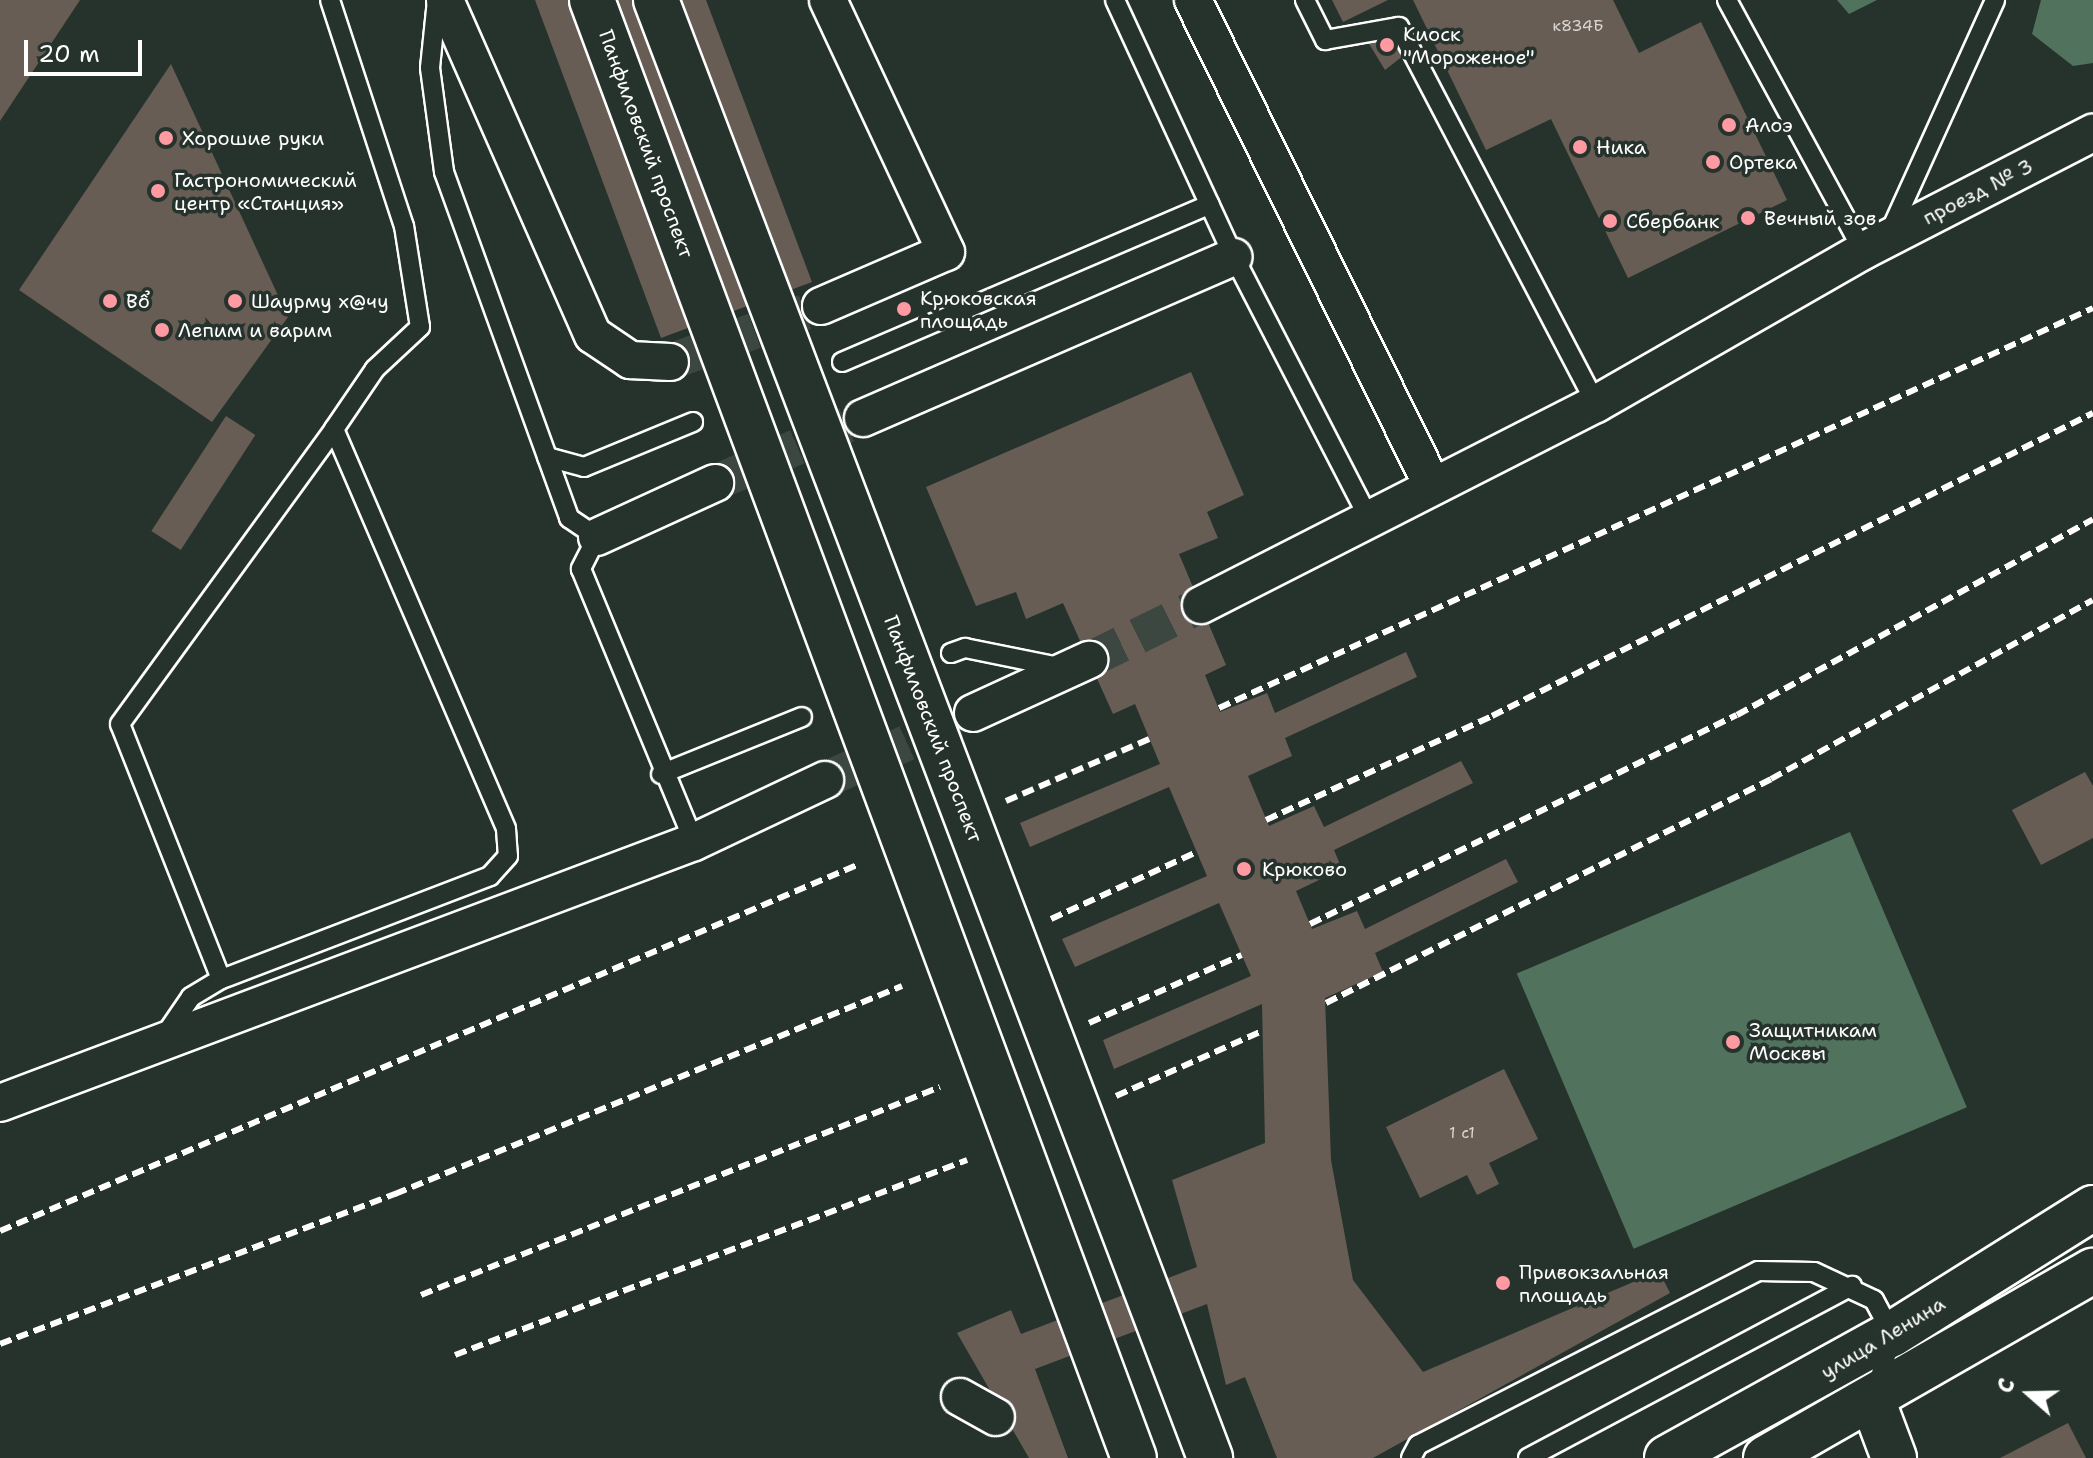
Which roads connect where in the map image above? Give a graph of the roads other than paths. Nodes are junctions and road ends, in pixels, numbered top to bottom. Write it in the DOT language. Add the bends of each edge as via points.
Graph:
graph roads {
  1 [pos="330,0"];
  2 [pos="437,0"];
  3 [pos="445,0"];
  4 [pos="592,0"];
  5 [pos="656,0"];
  6 [pos="828,0"];
  7 [pos="1115,0"];
  8 [pos="1193,0"];
  9 [pos="1305,0"];
  10 [pos="1727,0"];
  11 [pos="1995,0"];
  12 [pos="2093,133"];
  13 [pos="1210,204"];
  14 [pos="1875,245"];
  15 [pos="1234,257"];
  16 [pos="821,306"];
  17 [pos="670,362"];
  18 [pos="842,362"];
  19 [pos="1596,404"];
  20 [pos="863,418"];
  21 [pos="693,422"];
  22 [pos="334,429"];
  23 [pos="547,457"];
  24 [pos="715,483"];
  25 [pos="1432,485"];
  26 [pos="1370,521"];
  27 [pos="597,537"];
  28 [pos="1201,605"];
  29 [pos="951,653"];
  30 [pos="1079,665"];
  31 [pos="973,713"];
  32 [pos="802,717"];
  33 [pos="661,774"];
  34 [pos="825,780"];
  35 [pos="694,842"];
  36 [pos="221,979"];
  37 [pos="161,1040"];
  38 [pos="0,1103"];
  39 [pos="2093,1208"];
  40 [pos="2093,1271"];
  41 [pos="1852,1286"];
  42 [pos="1892,1334"];
  43 [pos="1815,1378"];
  44 [pos="960,1397"];
  45 [pos="1873,1402"];
  46 [pos="996,1417"];
  47 [pos="1134,1458"];
  48 [pos="1210,1458"];
  49 [pos="1411,1458"];
  50 [pos="1528,1458"];
  51 [pos="1667,1458"];
  52 [pos="1766,1458"];
  53 [pos="1894,1458"];
  1 -- 22 [label="lane" via="404,226 420,327 375,369"];
  2 -- 23 [label="lane" via="430,68 444,172"];
  3 -- 17 [label="street" via="593,335 630,360"];
  4 -- 47 [label="main road, Панфиловский проспект, bridge"];
  5 -- 48 [label="main road, Панфиловский проспект, bridge"];
  6 -- 16 [label="street" via="946,252"];
  7 -- 13 [label="lane"];
  8 -- 25 [label="street"];
  9 -- 19 [label="lane" via="1325,40 1399,27"];
  10 -- 14 [label="lane"];
  11 -- 14 [label="lane"];
  12 -- 14 [label="street, проезд № 3"];
  13 -- 15 [label="lane"];
  13 -- 18 [label="lane"];
  14 -- 19 [label="street, проезд № 3"];
  15 -- 20 [label="street"];
  15 -- 26 [label="lane"];
  19 -- 25 [label="street, проезд № 3"];
  21 -- 23 [label="lane" via="584,467"];
  22 -- 36 [label="lane" via="120,724"];
  22 -- 36 [label="lane" via="506,829 508,856 490,876"];
  23 -- 27 [label="lane" via="569,518"];
  24 -- 27 [label="street"];
  25 -- 26 [label="street, проезд № 3"];
  26 -- 28 [label="street, проезд № 3"];
  27 -- 33 [label="lane" via="581,569"];
  29 -- 30 [label="lane" via="965,648"];
  30 -- 31 [label="street"];
  32 -- 33 [label="lane"];
  33 -- 35 [label="lane"];
  34 -- 35 [label="street"];
  35 -- 37 [label="street"];
  36 -- 37 [label="lane" via="191,997"];
  37 -- 38 [label="street"];
  39 -- 42 [label="main road, улица Ленина"];
  40 -- 45 [label="main road"];
  41 -- 42 [label="lane" via="1874,1300"];
  41 -- 49 [label="lane" via="1782,1267 1735,1278 1418,1445"];
  41 -- 50 [label="lane"];
  42 -- 43 [label="main road, улица Ленина"];
  42 -- 45 [label="lane"];
  43 -- 45 [label="main road"];
  43 -- 51 [label="main road, улица Ленина"];
  44 -- 46 [label="street"];
  45 -- 52 [label="main road"];
  45 -- 53 [label="main road"];
}
